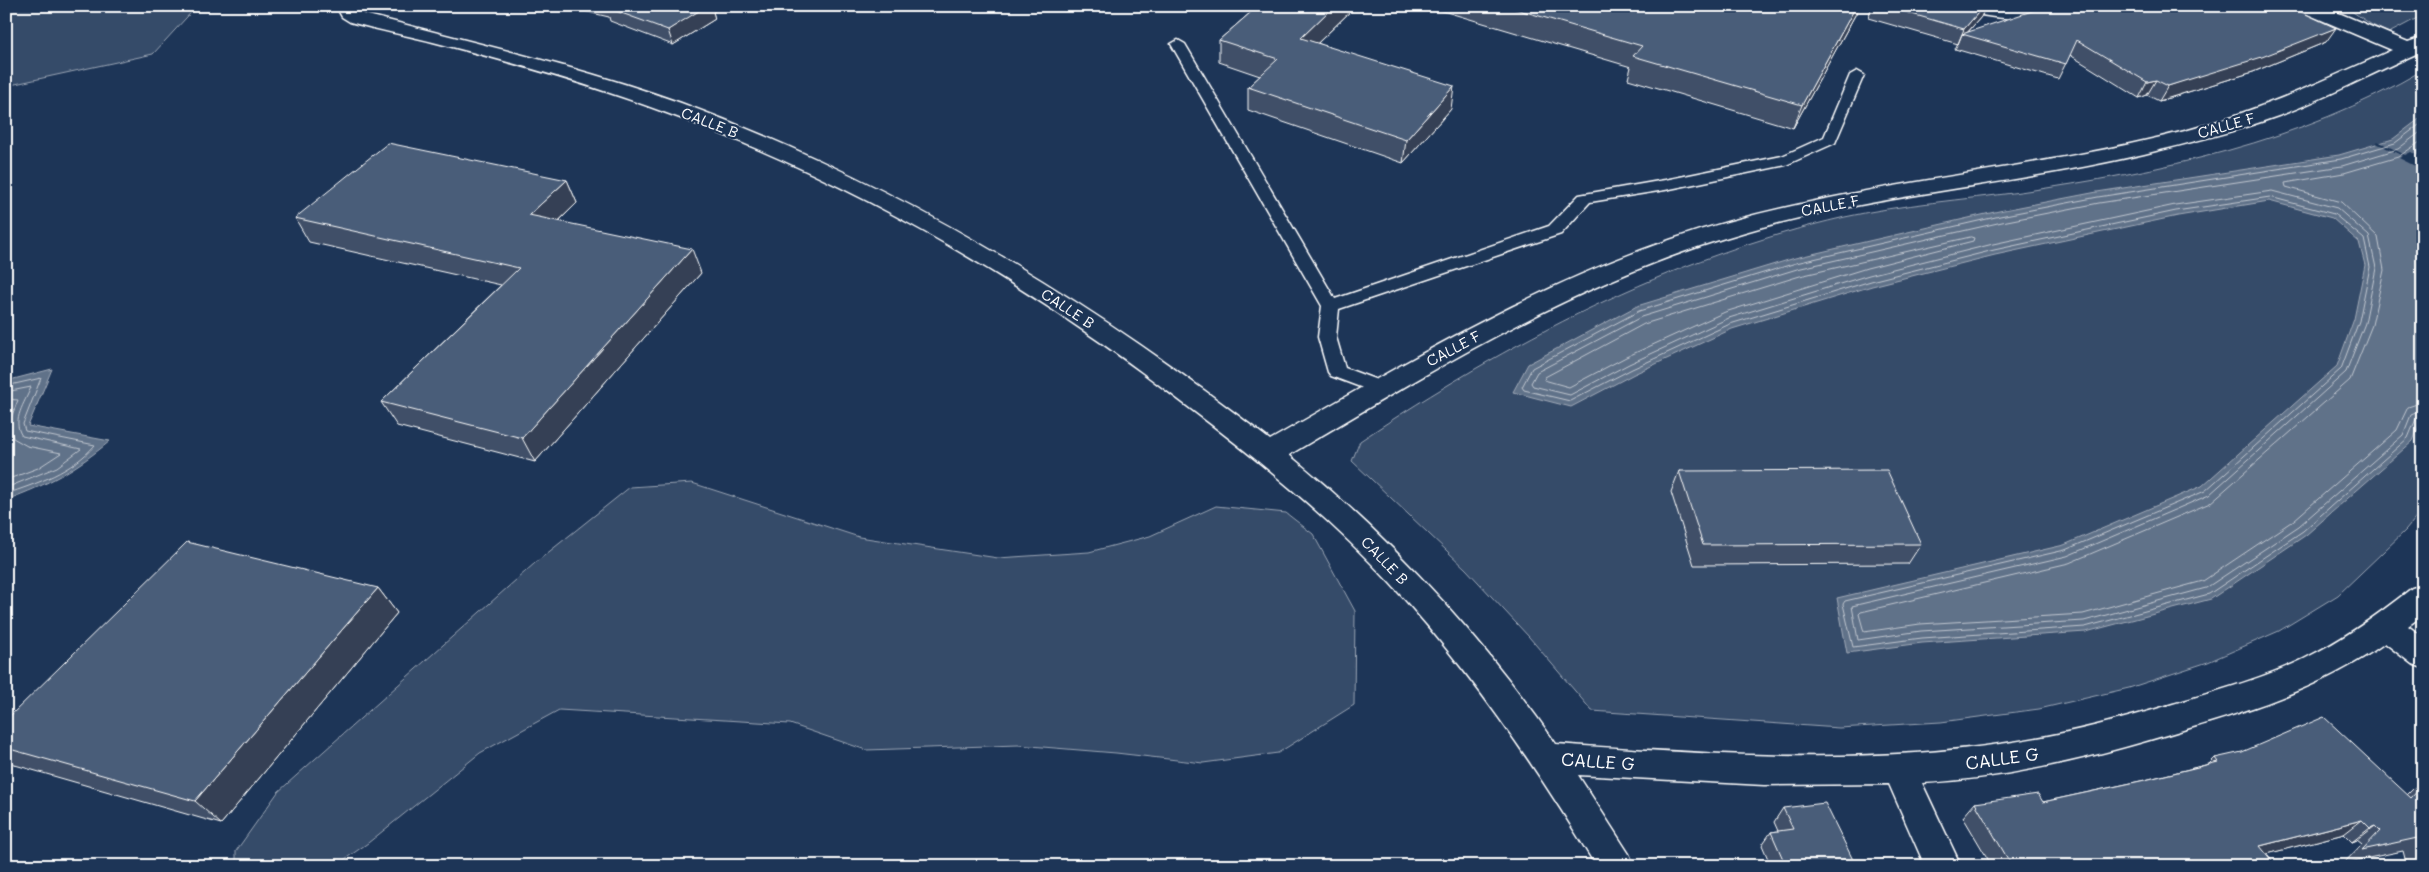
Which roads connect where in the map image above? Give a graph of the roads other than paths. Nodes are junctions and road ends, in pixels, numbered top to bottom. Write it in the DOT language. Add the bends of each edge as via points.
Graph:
graph roads {
  1 [pos="346,6"];
  2 [pos="1967,6"];
  3 [pos="2056,6"];
  4 [pos="2305,6"];
  5 [pos="1178,44"];
  6 [pos="2416,47"];
  7 [pos="1857,75"];
  8 [pos="1331,306"];
  9 [pos="1379,388"];
  10 [pos="1268,454"];
  11 [pos="2423,597"];
  12 [pos="2386,626"];
  13 [pos="2423,655"];
  14 [pos="1547,758"];
  15 [pos="1899,769"];
  16 [pos="1616,866"];
  17 [pos="1943,866"];
  1 -- 10 [label="street, CALLE B" via="349,13 357,18 512,57 674,108 825,171 901,208 1041,290 1190,392"];
  2 -- 3 [label="street" via="2013,15 2037,13"];
  4 -- 6 [label="street"];
  5 -- 8 [label="lane"];
  6 -- 9 [label="street, CALLE F" via="2266,113 2205,132 2072,163 1792,212 1676,246 1607,272 1540,304"];
  7 -- 8 [label="lane" via="1830,140 1786,160 1585,198 1555,230"];
  8 -- 9 [label="lane" via="1327,337 1337,372"];
  9 -- 10 [label="street, CALLE F"];
  10 -- 14 [label="street, CALLE B" via="1364,538 1410,586 1478,666"];
  11 -- 12 [label="street, CALLE G"];
  12 -- 13 [label="street"];
  12 -- 15 [label="street, CALLE G" via="2316,668 2230,702 2134,731 1982,762"];
  14 -- 15 [label="street, CALLE G" via="1780,770"];
  14 -- 16 [label="street, CALLE B"];
  15 -- 17 [label="street"];
}
